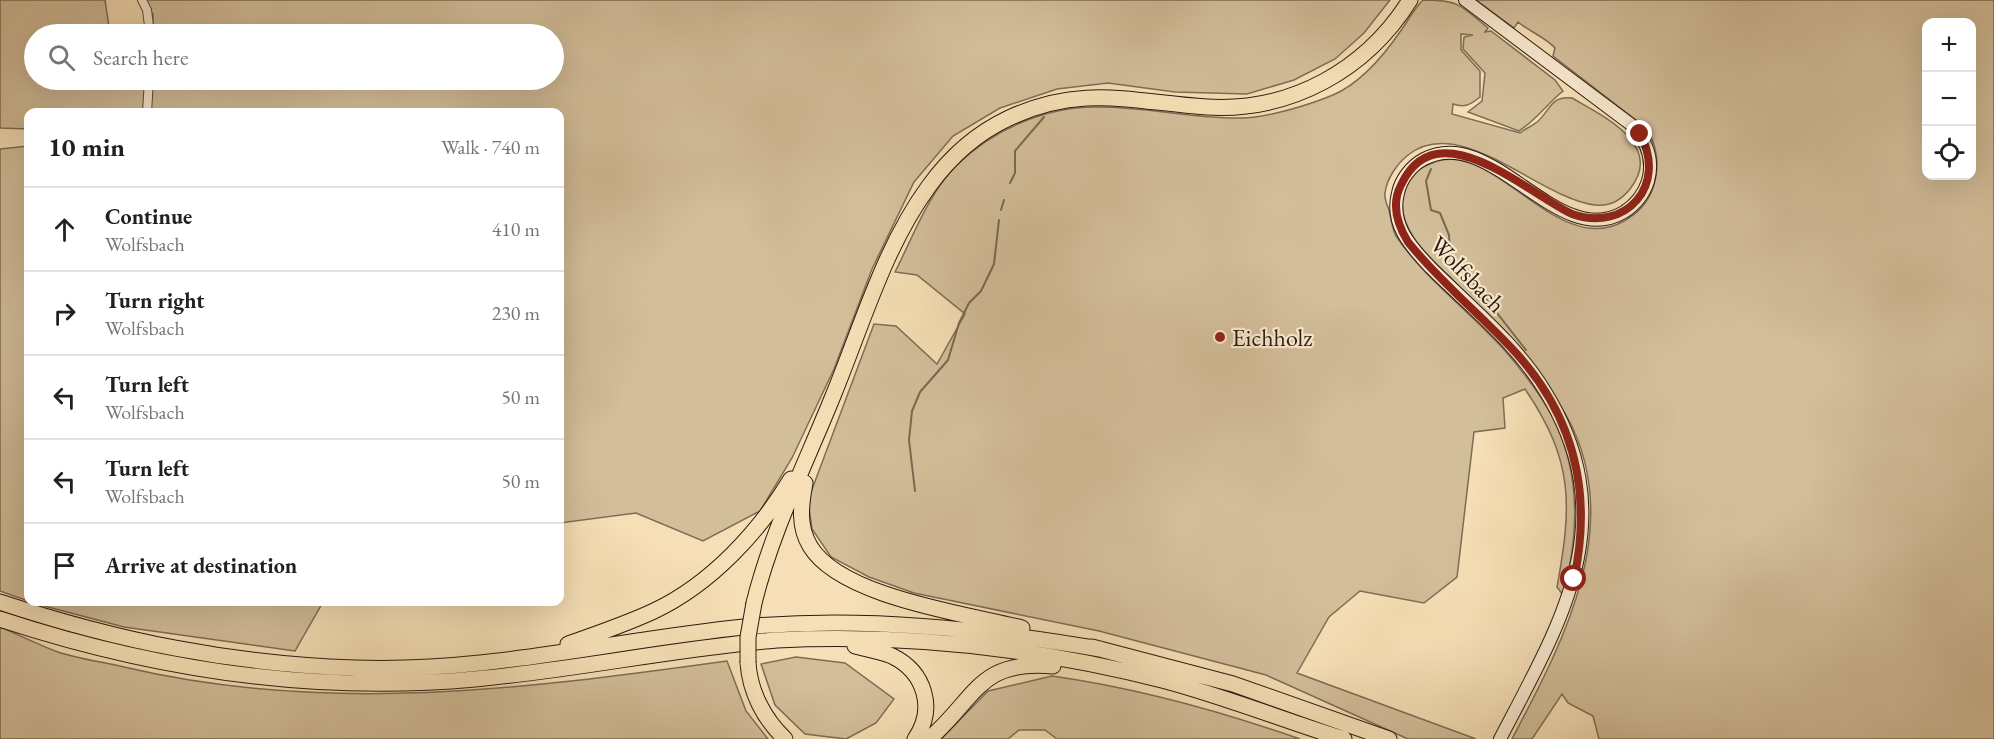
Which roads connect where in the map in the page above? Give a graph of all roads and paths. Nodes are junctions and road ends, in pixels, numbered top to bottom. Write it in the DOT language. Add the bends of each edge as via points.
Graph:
graph roads {
  1 [pos="142,0"];
  2 [pos="1410,0"];
  3 [pos="1465,0"];
  4 [pos="149,24"];
  5 [pos="148,90"];
  6 [pos="147,108"];
  7 [pos="814,444"];
  8 [pos="0,602"];
  9 [pos="0,619"];
  10 [pos="820,638"];
  11 [pos="1100,649"];
  12 [pos="533,657"];
  13 [pos="1133,674"];
  14 [pos="785,739"];
  15 [pos="915,739"];
  16 [pos="929,739"];
  17 [pos="1344,739"];
  18 [pos="1389,739"];
  19 [pos="1500,739"];
  1 -- 4 [label="street"];
  2 -- 7 [label="highway" via="1390,29 1358,60 1320,85 1284,98 1227,107 1106,96 1065,100 1016,115 972,141 943,168 906,222"];
  3 -- 19 [label="main road, Wolfsbach" via="1634,126 1646,143 1650,164 1647,185 1635,202 1618,215 1595,220 1562,210 1484,163 1460,154 1437,154 1420,161 1399,188 1396,210 1402,232 1418,255 1518,355 1545,390 1565,430 1578,470 1583,524 1569,598"];
  5 -- 6 [label="street"];
  7 -- 11 [label="highway" via="801,521 811,548 828,566 855,582 897,597"];
  7 -- 12 [label="highway" via="766,517 734,554 691,588 646,615"];
  7 -- 14 [label="highway, bridge" via="768,558 749,631 750,681 768,720"];
  8 -- 12 [label="highway" via="151,645 259,662 413,668"];
  9 -- 10 [label="highway" via="94,648 177,667 257,678 357,684 474,679 743,643"];
  10 -- 13 [label="highway" via="1024,652"];
  10 -- 15 [label="highway" via="884,653 912,671 922,686 926,705 922,728"];
  11 -- 12 [label="highway" via="960,628 817,623 679,635"];
  11 -- 18 [label="highway" via="1233,684"];
  13 -- 16 [label="highway" via="1037,665 1009,668 978,686"];
  13 -- 17 [label="highway"];
}
